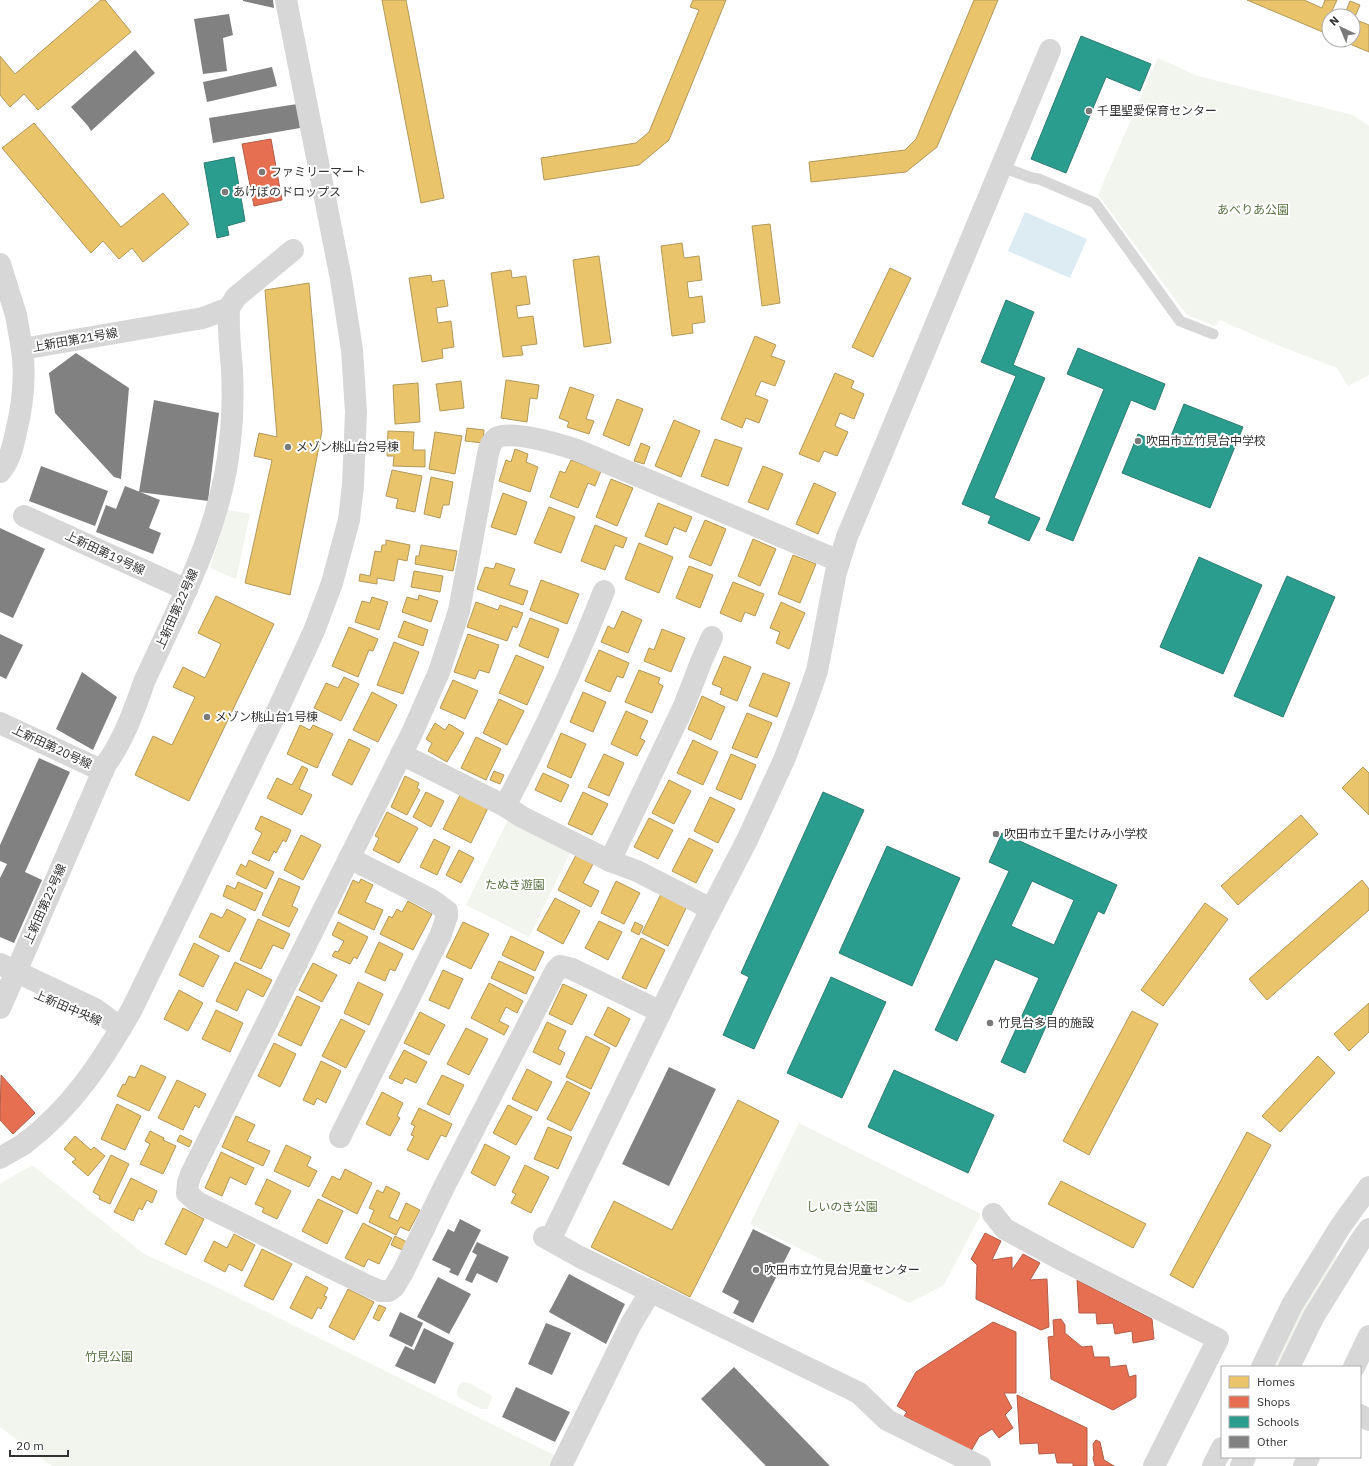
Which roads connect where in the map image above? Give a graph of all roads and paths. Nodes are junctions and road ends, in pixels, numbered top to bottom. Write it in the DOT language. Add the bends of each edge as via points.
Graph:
graph roads {
  1 [pos="286,0"];
  2 [pos="1050,50"];
  3 [pos="1002,167"];
  4 [pos="293,250"];
  5 [pos="0,264"];
  6 [pos="229,308"];
  7 [pos="1213,334"];
  8 [pos="22,349"];
  9 [pos="0,472"];
  10 [pos="24,516"];
  11 [pos="839,561"];
  12 [pos="187,590"];
  13 [pos="604,591"];
  14 [pos="712,637"];
  15 [pos="0,723"];
  16 [pos="401,754"];
  17 [pos="103,771"];
  18 [pos="504,806"];
  19 [pos="349,858"];
  20 [pos="610,861"];
  21 [pos="711,909"];
  22 [pos="7,974"];
  23 [pos="0,1008"];
  24 [pos="661,1012"];
  25 [pos="121,1028"];
  26 [pos="340,1137"];
  27 [pos="0,1158"];
  28 [pos="1369,1187"];
  29 [pos="992,1214"];
  30 [pos="1369,1230"];
  31 [pos="651,1291"];
  32 [pos="1369,1336"];
  33 [pos="1262,1366"];
  34 [pos="1289,1366"];
  35 [pos="1354,1366"];
  36 [pos="1221,1450"];
  37 [pos="562,1466"];
  38 [pos="980,1466"];
  39 [pos="1154,1466"];
  40 [pos="1213,1466"];
  1 -- 25 [label="street" via="352,350 356,412 349,520 332,583 314,631"];
  2 -- 3 [label="street"];
  3 -- 7 [label="lane" via="1039,179 1095,203 1180,321"];
  3 -- 11 [label="street" via="862,499"];
  4 -- 6 [label="street" via="236,297"];
  5 -- 8 [label="street" via="16,316"];
  6 -- 8 [label="street, 上新田第21号線" via="203,318"];
  6 -- 12 [label="street, 上新田第22号線" via="233,403 229,454 213,521"];
  8 -- 9 [label="street, 上新田第21号線" via="22,408 12,451"];
  10 -- 12 [label="street, 上新田第19号線"];
  11 -- 16 [label="street" via="577,450 537,439 499,436 492,442 488,454 463,592 454,626 431,690"];
  11 -- 21 [label="street" via="819,663 804,708 765,802"];
  12 -- 17 [label="street, 上新田第22号線" via="114,754"];
  13 -- 18 [label="street" via="575,664"];
  14 -- 20 [label="street" via="678,720"];
  15 -- 17 [label="street, 上新田第20号線"];
  16 -- 18 [label="street"];
  16 -- 19 [label="street"];
  17 -- 22 [label="street, 上新田第22号線"];
  18 -- 20 [label="street"];
  19 -- 24 [label="street" via="191,1174 187,1193 205,1207 376,1290 389,1291 403,1272 556,970 560,966 572,969"];
  19 -- 26 [label="street" via="432,900 447,911 447,916 441,934"];
  20 -- 21 [label="street"];
  21 -- 24 [label="street"];
  22 -- 23 [label="street, 上新田第22号線"];
  22 -- 25 [label="street, 上新田中央線" via="89,1019"];
  24 -- 31 [label="street" via="547,1239"];
  25 -- 27 [label="street" via="85,1084 60,1112 23,1144"];
  28 -- 33 [label="street" via="1340,1227 1296,1298"];
  29 -- 39 [label="street" via="1004,1229 1218,1339"];
  30 -- 34 [label="street" via="1314,1316"];
  31 -- 37 [label="street" via="631,1324"];
  31 -- 38 [label="street" via="859,1392 887,1420"];
  32 -- 35 [label="street"];
  36 -- 40 [label="street"];
}
